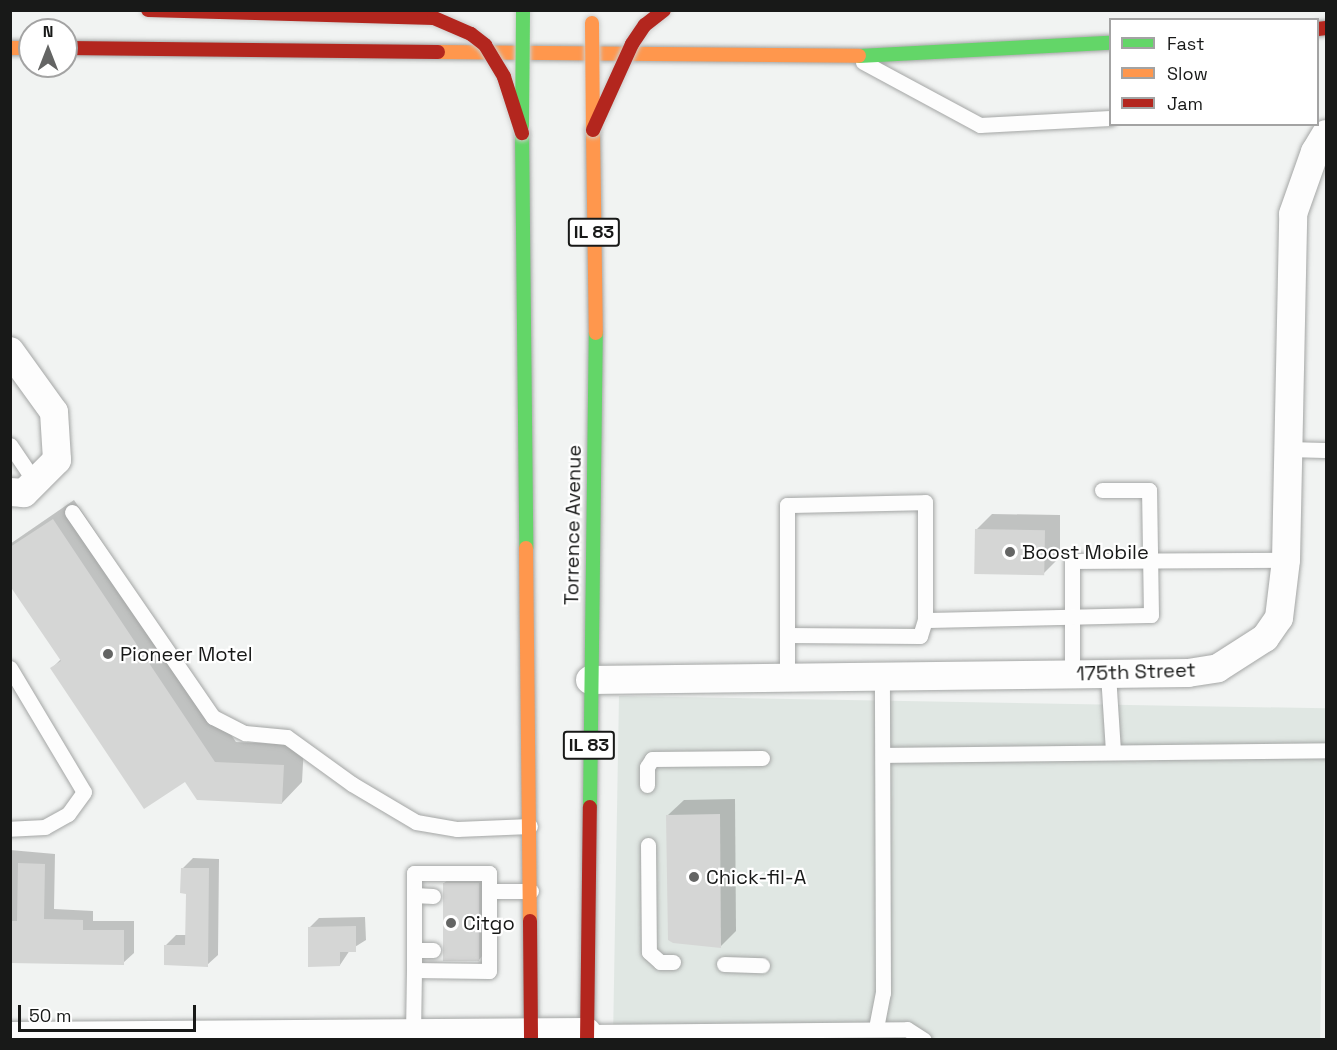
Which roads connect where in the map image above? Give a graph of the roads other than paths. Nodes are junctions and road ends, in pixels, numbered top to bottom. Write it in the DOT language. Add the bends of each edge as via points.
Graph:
graph roads {
  1 [pos="148,10"];
  2 [pos="664,10"];
  3 [pos="524,14"];
  4 [pos="590,15"];
  5 [pos="1109,44"];
  6 [pos="78,48"];
  7 [pos="853,56"];
  8 [pos="1109,118"];
  9 [pos="593,130"];
  10 [pos="522,133"];
  11 [pos="1326,134"];
  12 [pos="10,351"];
  13 [pos="10,446"];
  14 [pos="1286,449"];
  15 [pos="1326,450"];
  16 [pos="23,487"];
  17 [pos="1102,490"];
  18 [pos="72,512"];
  19 [pos="1286,560"];
  20 [pos="1150,561"];
  21 [pos="1074,617"];
  22 [pos="925,620"];
  23 [pos="787,635"];
  24 [pos="10,669"];
  25 [pos="1072,674"];
  26 [pos="1107,674"];
  27 [pos="787,677"];
  28 [pos="882,677"];
  29 [pos="590,680"];
  30 [pos="1326,750"];
  31 [pos="1113,752"];
  32 [pos="884,755"];
  33 [pos="762,758"];
  34 [pos="647,785"];
  35 [pos="530,826"];
  36 [pos="10,829"];
  37 [pos="648,845"];
  38 [pos="531,891"];
  39 [pos="414,895"];
  40 [pos="486,895"];
  41 [pos="433,896"];
  42 [pos="414,950"];
  43 [pos="433,950"];
  44 [pos="673,962"];
  45 [pos="724,964"];
  46 [pos="762,965"];
  47 [pos="414,970"];
  48 [pos="876,1028"];
  49 [pos="413,1034"];
  50 [pos="10,1036"];
  51 [pos="531,1036"];
  52 [pos="587,1036"];
  53 [pos="329,1037"];
  54 [pos="924,1040"];
  1 -- 10 [label="main road, bridge" via="434,18 485,45 504,77"];
  2 -- 9 [label="main road, bridge" via="645,25 632,44"];
  3 -- 10 [label="main road, bridge"];
  4 -- 9 [label="main road, Torrence Avenue / IL 83, bridge"];
  5 -- 7 [label="main road"];
  6 -- 7 [label="main road"];
  7 -- 8 [label="lane" via="980,124"];
  9 -- 29 [label="main road, Torrence Avenue / IL 83" via="596,333"];
  10 -- 35 [label="main road"];
  11 -- 14 [label="street, 175th Street" via="1315,152 1293,214"];
  12 -- 16 [label="street" via="54,412 57,460"];
  13 -- 16 [label="lane"];
  14 -- 15 [label="lane"];
  14 -- 19 [label="street, 175th Street"];
  17 -- 20 [label="lane" via="1149,490"];
  18 -- 35 [label="lane" via="213,717 245,733 287,737 352,784 416,822 457,829"];
  19 -- 20 [label="lane"];
  19 -- 26 [label="street, 175th Street" via="1280,618 1265,638 1241,655 1218,668 1188,673"];
  20 -- 21 [label="lane" via="1151,615"];
  20 -- 21 [label="lane" via="1072,561"];
  21 -- 22 [label="lane"];
  21 -- 25 [label="lane"];
  22 -- 23 [label="lane" via="920,636"];
  22 -- 23 [label="lane" via="925,502 787,505"];
  23 -- 27 [label="lane"];
  24 -- 36 [label="lane" via="84,792 68,814 45,827"];
  25 -- 26 [label="street, 175th Street"];
  25 -- 28 [label="street, 175th Street"];
  26 -- 31 [label="lane"];
  27 -- 28 [label="street, 175th Street"];
  27 -- 29 [label="street, 175th Street"];
  28 -- 32 [label="lane"];
  29 -- 52 [label="main road, Torrence Avenue / IL 83"];
  30 -- 31 [label="lane"];
  31 -- 32 [label="lane"];
  32 -- 48 [label="lane" via="883,993"];
  33 -- 34 [label="lane" via="652,759 647,767"];
  35 -- 38 [label="main road"];
  37 -- 44 [label="lane" via="650,952 660,962"];
  38 -- 40 [label="lane"];
  38 -- 51 [label="main road"];
  39 -- 40 [label="lane" via="414,873 489,873"];
  39 -- 41 [label="lane"];
  39 -- 42 [label="lane"];
  40 -- 47 [label="lane" via="484,950 489,971"];
  42 -- 43 [label="lane"];
  42 -- 47 [label="lane"];
  45 -- 46 [label="lane"];
  47 -- 49 [label="lane"];
  48 -- 52 [label="lane"];
  48 -- 54 [label="lane" via="907,1029"];
  49 -- 51 [label="street"];
  49 -- 53 [label="street"];
  50 -- 53 [label="street"];
  51 -- 52 [label="street"];
}
